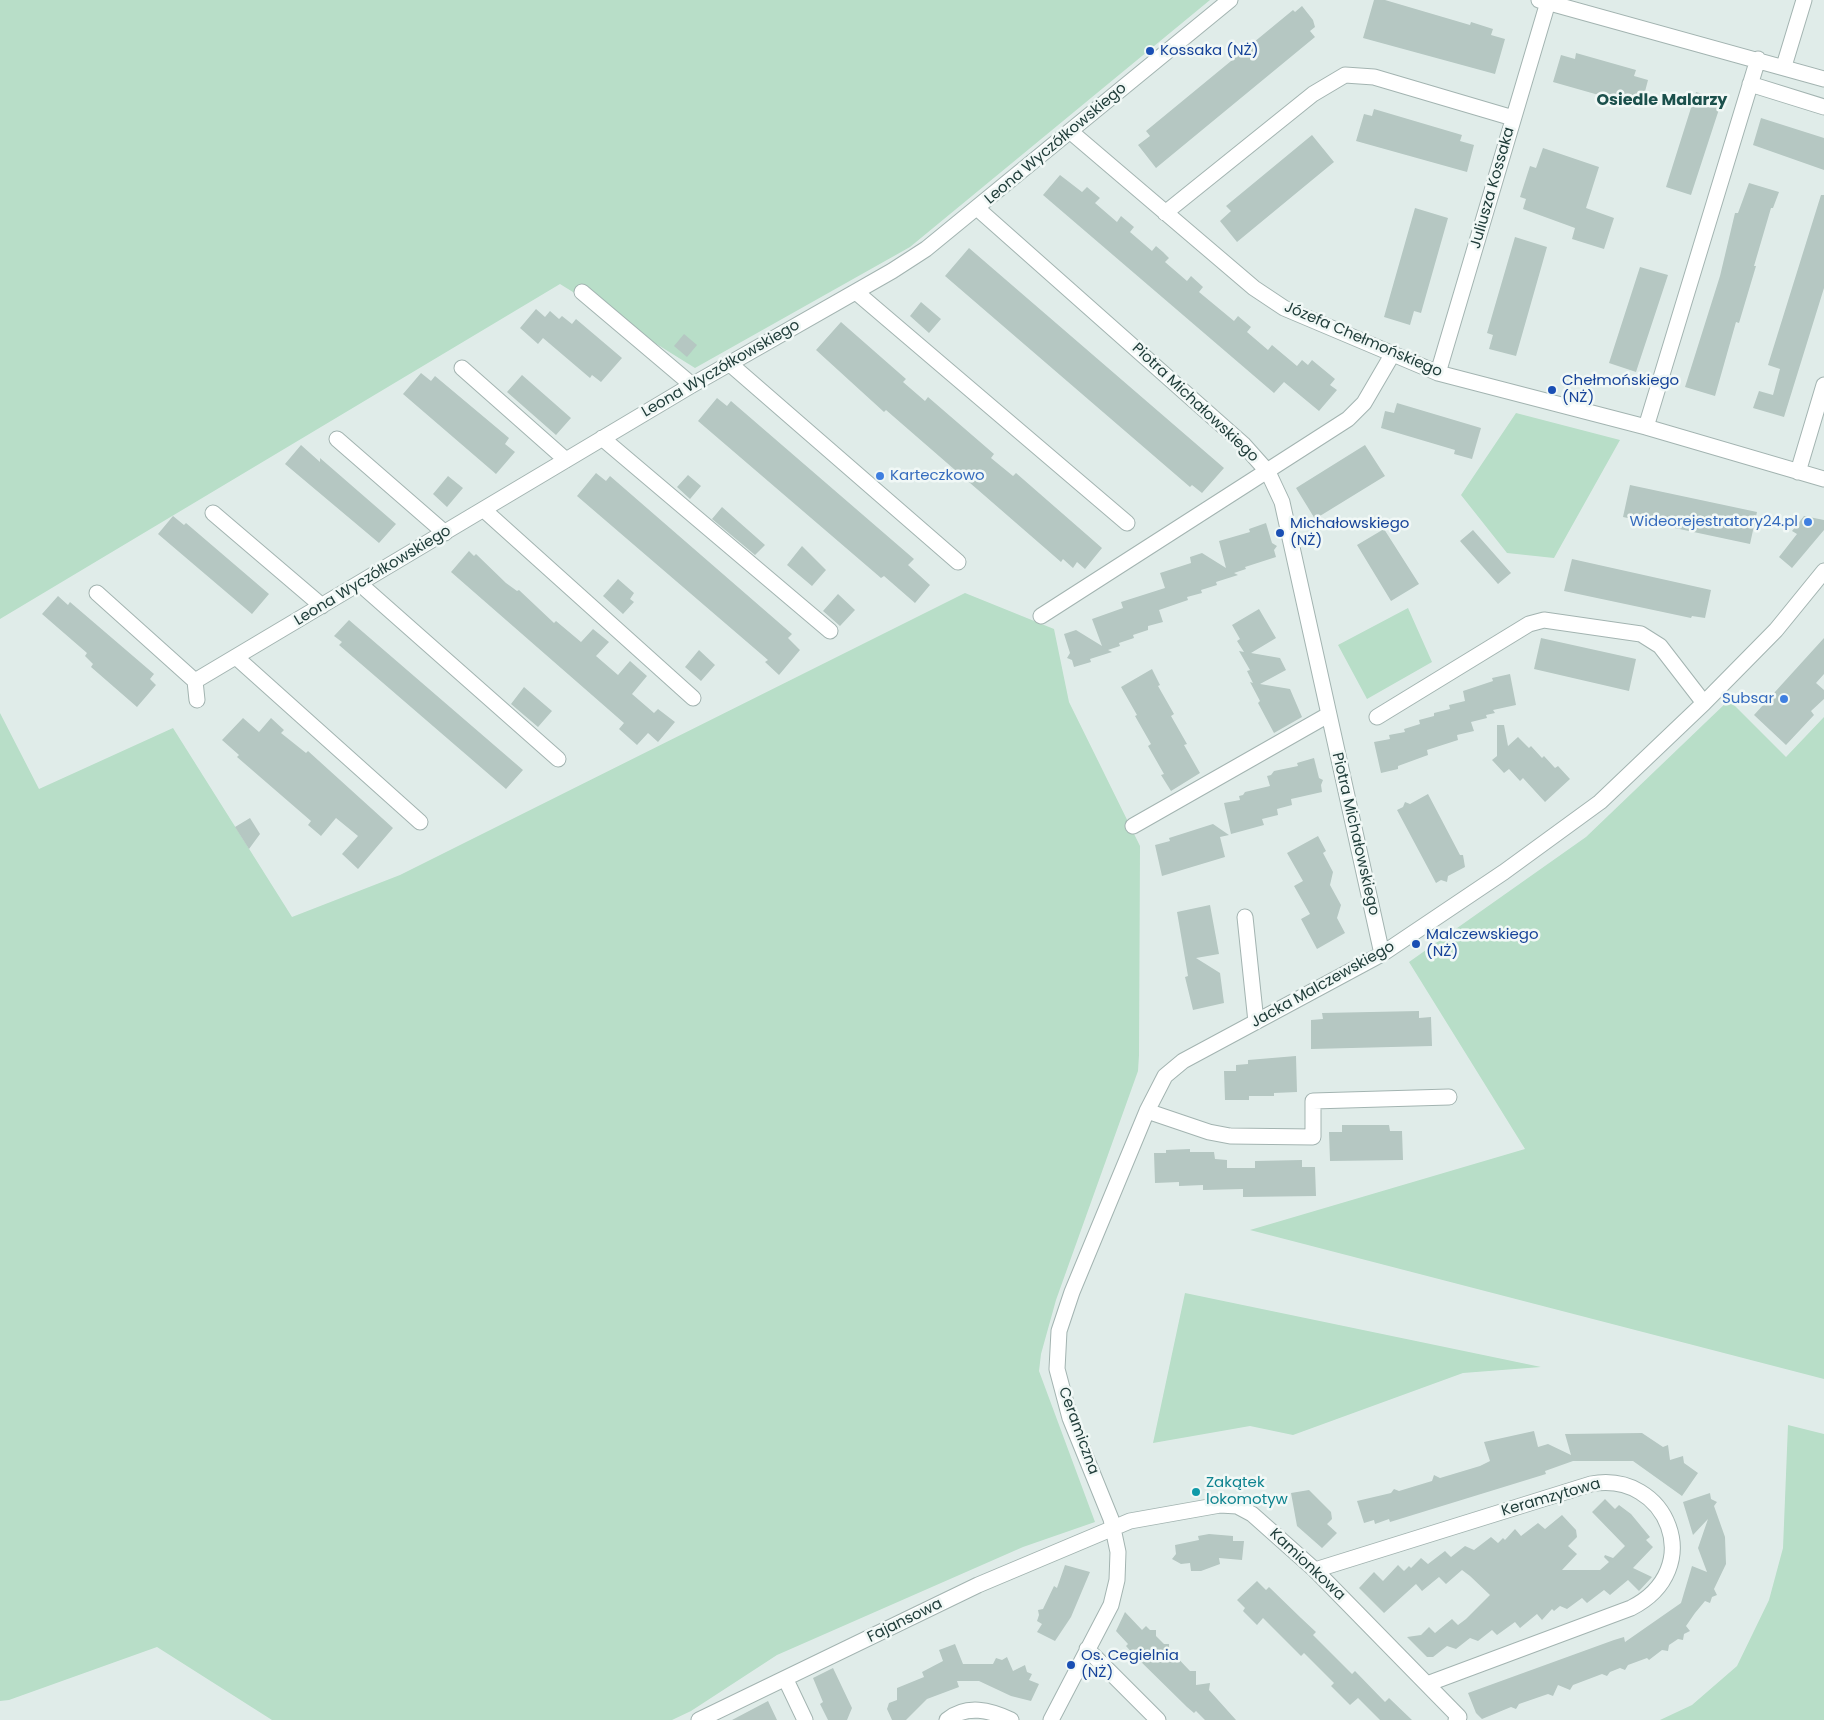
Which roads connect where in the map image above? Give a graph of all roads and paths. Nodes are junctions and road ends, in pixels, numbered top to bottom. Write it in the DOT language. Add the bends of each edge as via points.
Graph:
graph roads {
  1 [pos="1230,0"];
  2 [pos="1804,0"];
  3 [pos="1543,1"];
  4 [pos="1758,59"];
  5 [pos="1784,66"];
  6 [pos="1824,79"];
  7 [pos="1750,84"];
  8 [pos="1824,107"];
  9 [pos="1513,118"];
  10 [pos="1071,132"];
  11 [pos="978,209"];
  12 [pos="1166,214"];
  13 [pos="582,292"];
  14 [pos="856,292"];
  15 [pos="1392,355"];
  16 [pos="729,363"];
  17 [pos="462,368"];
  18 [pos="1438,373"];
  19 [pos="692,385"];
  20 [pos="1824,385"];
  21 [pos="1646,428"];
  22 [pos="602,438"];
  23 [pos="337,440"];
  24 [pos="566,460"];
  25 [pos="1268,472"];
  26 [pos="1798,472"];
  27 [pos="1824,479"];
  28 [pos="484,510"];
  29 [pos="214,513"];
  30 [pos="1128,523"];
  31 [pos="445,533"];
  32 [pos="958,562"];
  33 [pos="1824,570"];
  34 [pos="360,584"];
  35 [pos="97,593"];
  36 [pos="322,606"];
  37 [pos="1041,616"];
  38 [pos="830,631"];
  39 [pos="237,658"];
  40 [pos="194,681"];
  41 [pos="693,698"];
  42 [pos="197,700"];
  43 [pos="1704,703"];
  44 [pos="1328,715"];
  45 [pos="1377,717"];
  46 [pos="558,759"];
  47 [pos="420,822"];
  48 [pos="1133,826"];
  49 [pos="1245,917"];
  50 [pos="1382,954"];
  51 [pos="1256,1022"];
  52 [pos="1449,1097"];
  53 [pos="1147,1111"];
  54 [pos="1114,1529"];
  55 [pos="1315,1570"];
  56 [pos="1087,1649"];
  57 [pos="786,1680"];
  58 [pos="1427,1684"];
  59 [pos="699,1720"];
  60 [pos="805,1720"];
  61 [pos="947,1720"];
  62 [pos="1011,1720"];
  63 [pos="1051,1720"];
  64 [pos="1158,1720"];
  65 [pos="1456,1720"];
  1 -- 10 [label="street, Leona Wyczółkowskiego"];
  2 -- 5 [label="street"];
  3 -- 4 [label="street, Juliusza Kossaka"];
  3 -- 9 [label="street, Juliusza Kossaka"];
  4 -- 5 [label="street, Juliusza Kossaka"];
  4 -- 7 [label="street"];
  5 -- 6 [label="street, Juliusza Kossaka"];
  7 -- 8 [label="street"];
  7 -- 21 [label="street"];
  9 -- 12 [label="street" via="1374,77 1345,75 1312,94"];
  9 -- 18 [label="street, Juliusza Kossaka"];
  10 -- 11 [label="street, Leona Wyczółkowskiego"];
  10 -- 12 [label="street, Józefa Chełmońskiego"];
  11 -- 14 [label="street, Leona Wyczółkowskiego" via="926,249"];
  11 -- 25 [label="street, Piotra Michałowskiego" via="1244,444"];
  12 -- 15 [label="street, Józefa Chełmońskiego" via="1254,288 1284,308"];
  13 -- 19 [label="street"];
  14 -- 16 [label="street, Leona Wyczółkowskiego"];
  14 -- 30 [label="street"];
  15 -- 18 [label="street, Józefa Chełmońskiego"];
  15 -- 25 [label="street" via="1364,403 1348,419"];
  16 -- 19 [label="street, Leona Wyczółkowskiego"];
  16 -- 32 [label="street"];
  17 -- 24 [label="street"];
  18 -- 21 [label="street, Józefa Chełmońskiego"];
  19 -- 22 [label="street, Leona Wyczółkowskiego"];
  20 -- 26 [label="street"];
  21 -- 26 [label="street, Józefa Chełmońskiego"];
  22 -- 24 [label="street, Leona Wyczółkowskiego"];
  22 -- 38 [label="street"];
  23 -- 31 [label="street"];
  24 -- 28 [label="street, Leona Wyczółkowskiego"];
  25 -- 37 [label="street"];
  25 -- 44 [label="street, Piotra Michałowskiego" via="1282,502"];
  26 -- 27 [label="street, Józefa Chełmońskiego"];
  28 -- 31 [label="street, Leona Wyczółkowskiego"];
  28 -- 41 [label="street"];
  29 -- 36 [label="street"];
  31 -- 34 [label="street, Leona Wyczółkowskiego"];
  33 -- 43 [label="street, Jacka Malczewskiego" via="1776,630"];
  34 -- 36 [label="street, Leona Wyczółkowskiego"];
  34 -- 46 [label="street"];
  35 -- 40 [label="street"];
  36 -- 39 [label="street, Leona Wyczółkowskiego"];
  39 -- 40 [label="street, Leona Wyczółkowskiego"];
  39 -- 47 [label="street"];
  40 -- 42 [label="street"];
  43 -- 45 [label="street" via="1660,646 1641,634 1544,620 1530,624"];
  43 -- 50 [label="street, Jacka Malczewskiego" via="1600,802 1504,872"];
  44 -- 48 [label="street"];
  44 -- 50 [label="street, Piotra Michałowskiego"];
  49 -- 51 [label="street"];
  50 -- 51 [label="street, Jacka Malczewskiego"];
  51 -- 53 [label="street, Jacka Malczewskiego" via="1170,1070"];
  52 -- 53 [label="street" via="1313,1101 1313,1137 1230,1136"];
  53 -- 54 [label="street, Ceramiczna" via="1059,1331 1057,1369 1070,1418"];
  54 -- 55 [label="street, Kamionkowa" via="1154,1515 1220,1505 1237,1506 1252,1514"];
  54 -- 56 [label="street, Ceramiczna" via="1118,1552 1115,1588 1111,1605"];
  54 -- 57 [label="street, Fajansowa" via="978,1585"];
  55 -- 58 [label="street, Kamionkowa"];
  55 -- 58 [label="street, Keramzytowa" via="1591,1484 1610,1482 1625,1485 1639,1490 1653,1502 1668,1527 1673,1552 1666,1579 1647,1600"];
  56 -- 63 [label="street, Ceramiczna"];
  56 -- 64 [label="street"];
  57 -- 59 [label="street, Fajansowa"];
  57 -- 60 [label="street"];
  58 -- 65 [label="street, Kamionkowa" via="1458,1717"];
  61 -- 62 [label="street" via="959,1713 981,1710"];
}
